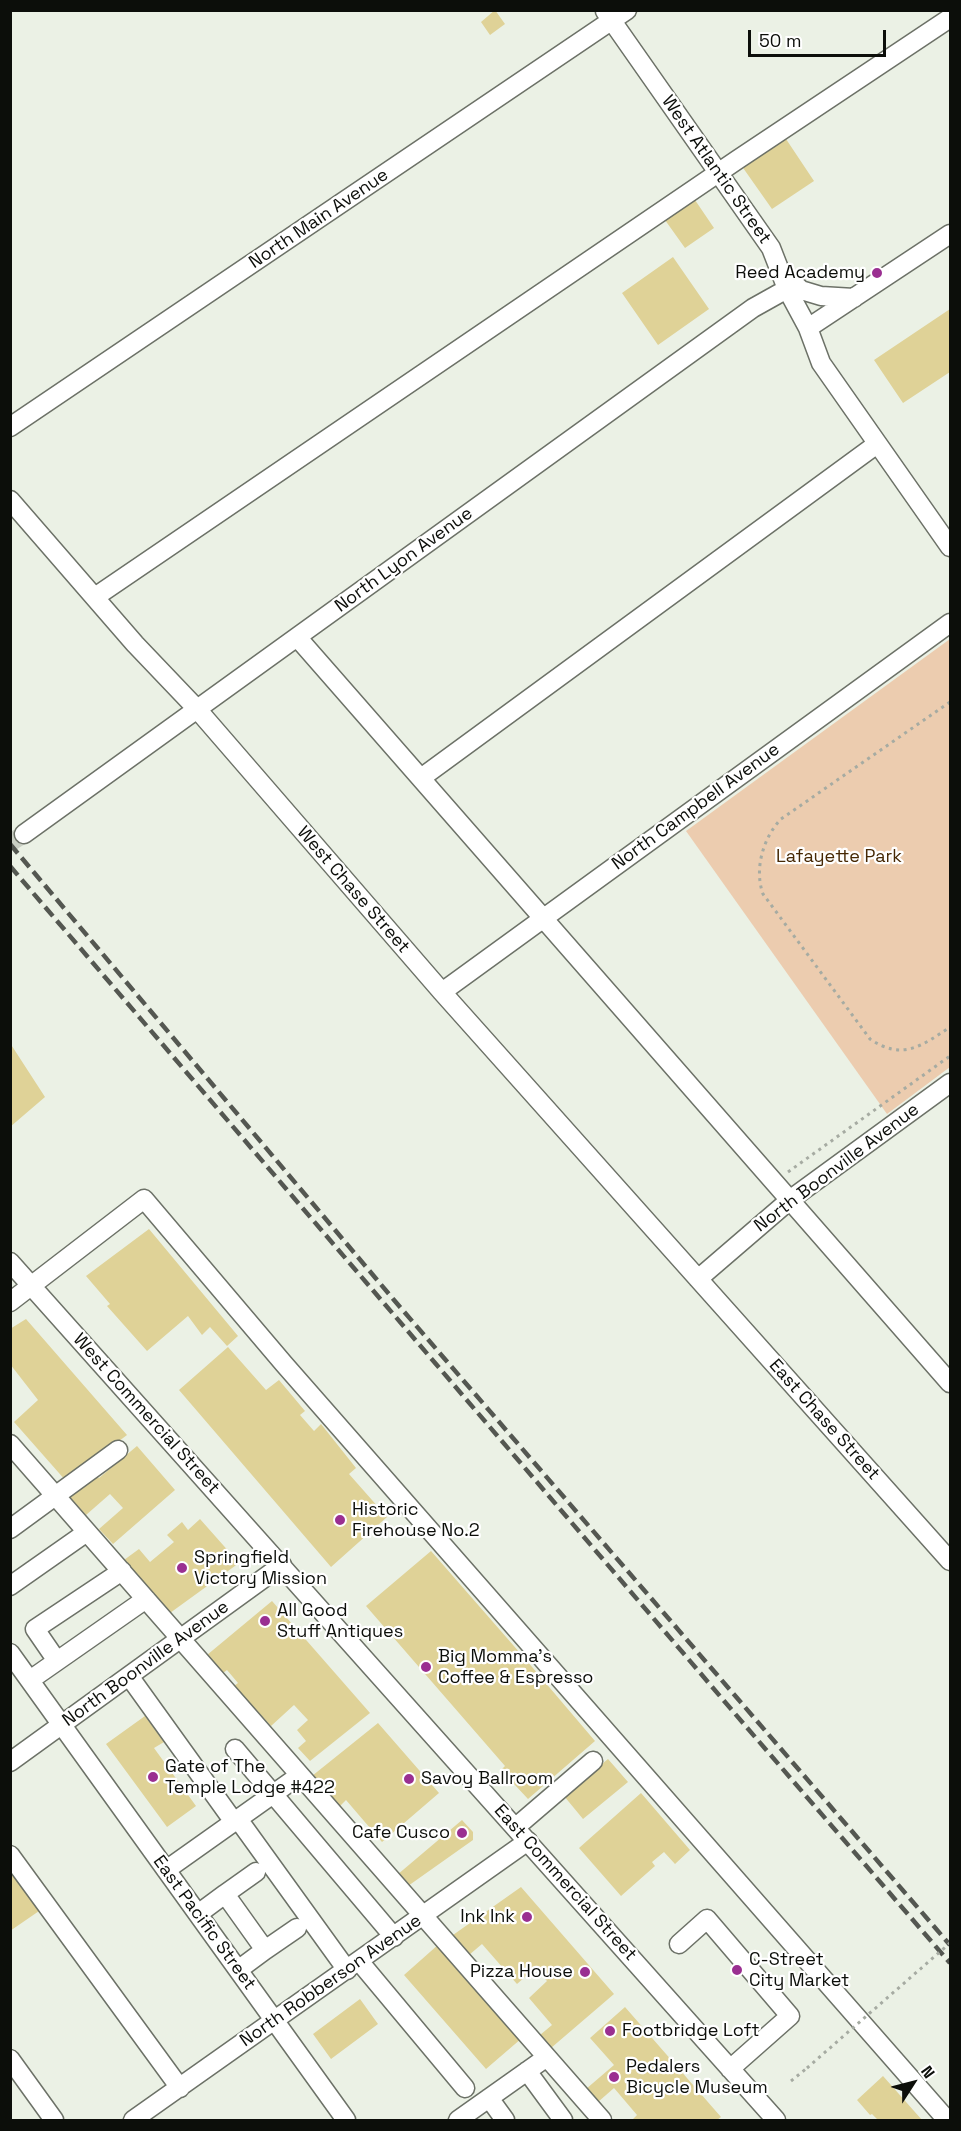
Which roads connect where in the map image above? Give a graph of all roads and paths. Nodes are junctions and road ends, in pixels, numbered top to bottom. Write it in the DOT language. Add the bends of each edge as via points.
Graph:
graph roads {
  1 [pos="615,14"];
  2 [pos="951,18"];
  3 [pos="719,173"];
  4 [pos="951,234"];
  5 [pos="779,269"];
  6 [pos="787,289"];
  7 [pos="854,298"];
  8 [pos="808,328"];
  9 [pos="10,427"];
  10 [pos="877,444"];
  11 [pos="10,500"];
  12 [pos="951,547"];
  13 [pos="95,597"];
  14 [pos="951,623"];
  15 [pos="297,637"];
  16 [pos="951,702"];
  17 [pos="197,709"];
  18 [pos="421,778"];
  19 [pos="24,834"];
  20 [pos="544,917"];
  21 [pos="442,992"];
  22 [pos="951,1027"];
  23 [pos="951,1056"];
  24 [pos="951,1083"];
  25 [pos="786,1174"];
  26 [pos="791,1199"];
  27 [pos="10,1262"];
  28 [pos="698,1279"];
  29 [pos="32,1287"];
  30 [pos="10,1302"];
  31 [pos="951,1383"];
  32 [pos="10,1444"];
  33 [pos="118,1450"];
  34 [pos="57,1497"];
  35 [pos="10,1529"];
  36 [pos="87,1532"];
  37 [pos="948,1554"];
  38 [pos="282,1565"];
  39 [pos="122,1571"];
  40 [pos="10,1586"];
  41 [pos="146,1599"];
  42 [pos="181,1639"];
  43 [pos="10,1653"];
  44 [pos="57,1661"];
  45 [pos="129,1676"];
  46 [pos="30,1680"];
  47 [pos="62,1725"];
  48 [pos="235,1749"];
  49 [pos="593,1761"];
  50 [pos="10,1762"];
  51 [pos="300,1775"];
  52 [pos="273,1794"];
  53 [pos="236,1820"];
  54 [pos="522,1834"];
  55 [pos="10,1855"];
  56 [pos="166,1870"];
  57 [pos="256,1872"];
  58 [pos="225,1894"];
  59 [pos="198,1914"];
  60 [pos="424,1915"];
  61 [pos="297,1928"];
  62 [pos="394,1937"];
  63 [pos="951,1943"];
  64 [pos="678,1944"];
  65 [pos="265,1950"];
  66 [pos="353,1966"];
  67 [pos="238,1970"];
  68 [pos="275,2022"];
  69 [pos="547,2057"];
  70 [pos="10,2059"];
  71 [pos="730,2069"];
  72 [pos="527,2071"];
  73 [pos="791,2081"];
  74 [pos="180,2088"];
  75 [pos="465,2088"];
  76 [pos="489,2098"];
  77 [pos="54,2121"];
  78 [pos="133,2121"];
  79 [pos="346,2121"];
  80 [pos="458,2121"];
  81 [pos="505,2121"];
  82 [pos="562,2121"];
  83 [pos="602,2121"];
  84 [pos="776,2121"];
  85 [pos="947,2121"];
  1 -- 3 [label="street, West Atlantic Street"];
  1 -- 9 [label="street, North Main Avenue"];
  2 -- 3 [label="street"];
  3 -- 5 [label="street, West Atlantic Street" via="771,248"];
  3 -- 13 [label="street"];
  4 -- 7 [label="street"];
  5 -- 6 [label="street, West Atlantic Street"];
  5 -- 7 [label="street" via="801,290"];
  6 -- 8 [label="street, West Atlantic Street"];
  6 -- 15 [label="street, North Lyon Avenue" via="753,308"];
  7 -- 8 [label="street"];
  8 -- 10 [label="street, West Atlantic Street" via="821,363"];
  10 -- 12 [label="street, West Atlantic Street"];
  10 -- 18 [label="street"];
  11 -- 13 [label="street, West Chase Street"];
  13 -- 17 [label="street, West Chase Street"];
  14 -- 20 [label="street, North Campbell Avenue"];
  15 -- 17 [label="street, North Lyon Avenue"];
  15 -- 18 [label="street"];
  16 -- 22 [label="path" via="772,828 759,866 759,882 870,1039 888,1049 908,1050"];
  17 -- 19 [label="street, North Lyon Avenue"];
  17 -- 21 [label="street, West Chase Street"];
  18 -- 20 [label="street"];
  20 -- 21 [label="street, North Campbell Avenue"];
  20 -- 26 [label="street"];
  21 -- 28 [label="street, West Chase Street"];
  23 -- 25 [label="path"];
  24 -- 26 [label="street, North Boonville Avenue"];
  26 -- 28 [label="street, North Boonville Avenue"];
  26 -- 31 [label="street"];
  27 -- 29 [label="street, West Commercial Street"];
  28 -- 37 [label="street, East Chase Street"];
  29 -- 30 [label="street"];
  29 -- 38 [label="street, West Commercial Street"];
  29 -- 85 [label="street" via="144,1199"];
  32 -- 34 [label="street"];
  33 -- 34 [label="street"];
  34 -- 35 [label="street"];
  34 -- 36 [label="street"];
  36 -- 39 [label="street"];
  36 -- 40 [label="street"];
  38 -- 42 [label="street, North Boonville Avenue"];
  38 -- 54 [label="street, East Commercial Street"];
  39 -- 41 [label="street"];
  39 -- 44 [label="street" via="35,1629"];
  41 -- 42 [label="street"];
  41 -- 44 [label="street"];
  42 -- 45 [label="street, North Boonville Avenue"];
  42 -- 51 [label="street"];
  43 -- 46 [label="street, East Pacific Street"];
  44 -- 46 [label="street"];
  45 -- 47 [label="street, North Boonville Avenue"];
  45 -- 53 [label="street"];
  46 -- 47 [label="street, East Pacific Street"];
  47 -- 50 [label="street, North Boonville Avenue"];
  47 -- 56 [label="street, East Pacific Street"];
  48 -- 52 [label="street"];
  49 -- 54 [label="street, North Robberson Avenue"];
  51 -- 52 [label="street"];
  51 -- 60 [label="street"];
  52 -- 53 [label="street"];
  52 -- 62 [label="street"];
  53 -- 56 [label="street"];
  53 -- 66 [label="street"];
  54 -- 60 [label="street, North Robberson Avenue"];
  54 -- 71 [label="street, East Commercial Street"];
  55 -- 74 [label="street"];
  56 -- 59 [label="street, East Pacific Street"];
  57 -- 58 [label="street"];
  58 -- 59 [label="street"];
  58 -- 65 [label="street"];
  59 -- 67 [label="street, East Pacific Street"];
  60 -- 62 [label="street, North Robberson Avenue"];
  60 -- 69 [label="street"];
  61 -- 65 [label="street"];
  62 -- 66 [label="street, North Robberson Avenue"];
  63 -- 73 [label="path, bridge"];
  64 -- 71 [label="street" via="707,1919 790,2016"];
  65 -- 67 [label="street"];
  66 -- 68 [label="street, North Robberson Avenue"];
  66 -- 75 [label="street"];
  67 -- 68 [label="street, East Pacific Street"];
  68 -- 74 [label="street, North Robberson Avenue"];
  68 -- 79 [label="street, East Pacific Street"];
  69 -- 72 [label="street"];
  69 -- 83 [label="street"];
  70 -- 77 [label="street"];
  71 -- 84 [label="street, East Commercial Street"];
  72 -- 76 [label="street"];
  72 -- 82 [label="street"];
  74 -- 78 [label="street, North Robberson Avenue"];
  76 -- 80 [label="street"];
  76 -- 81 [label="street"];
}
